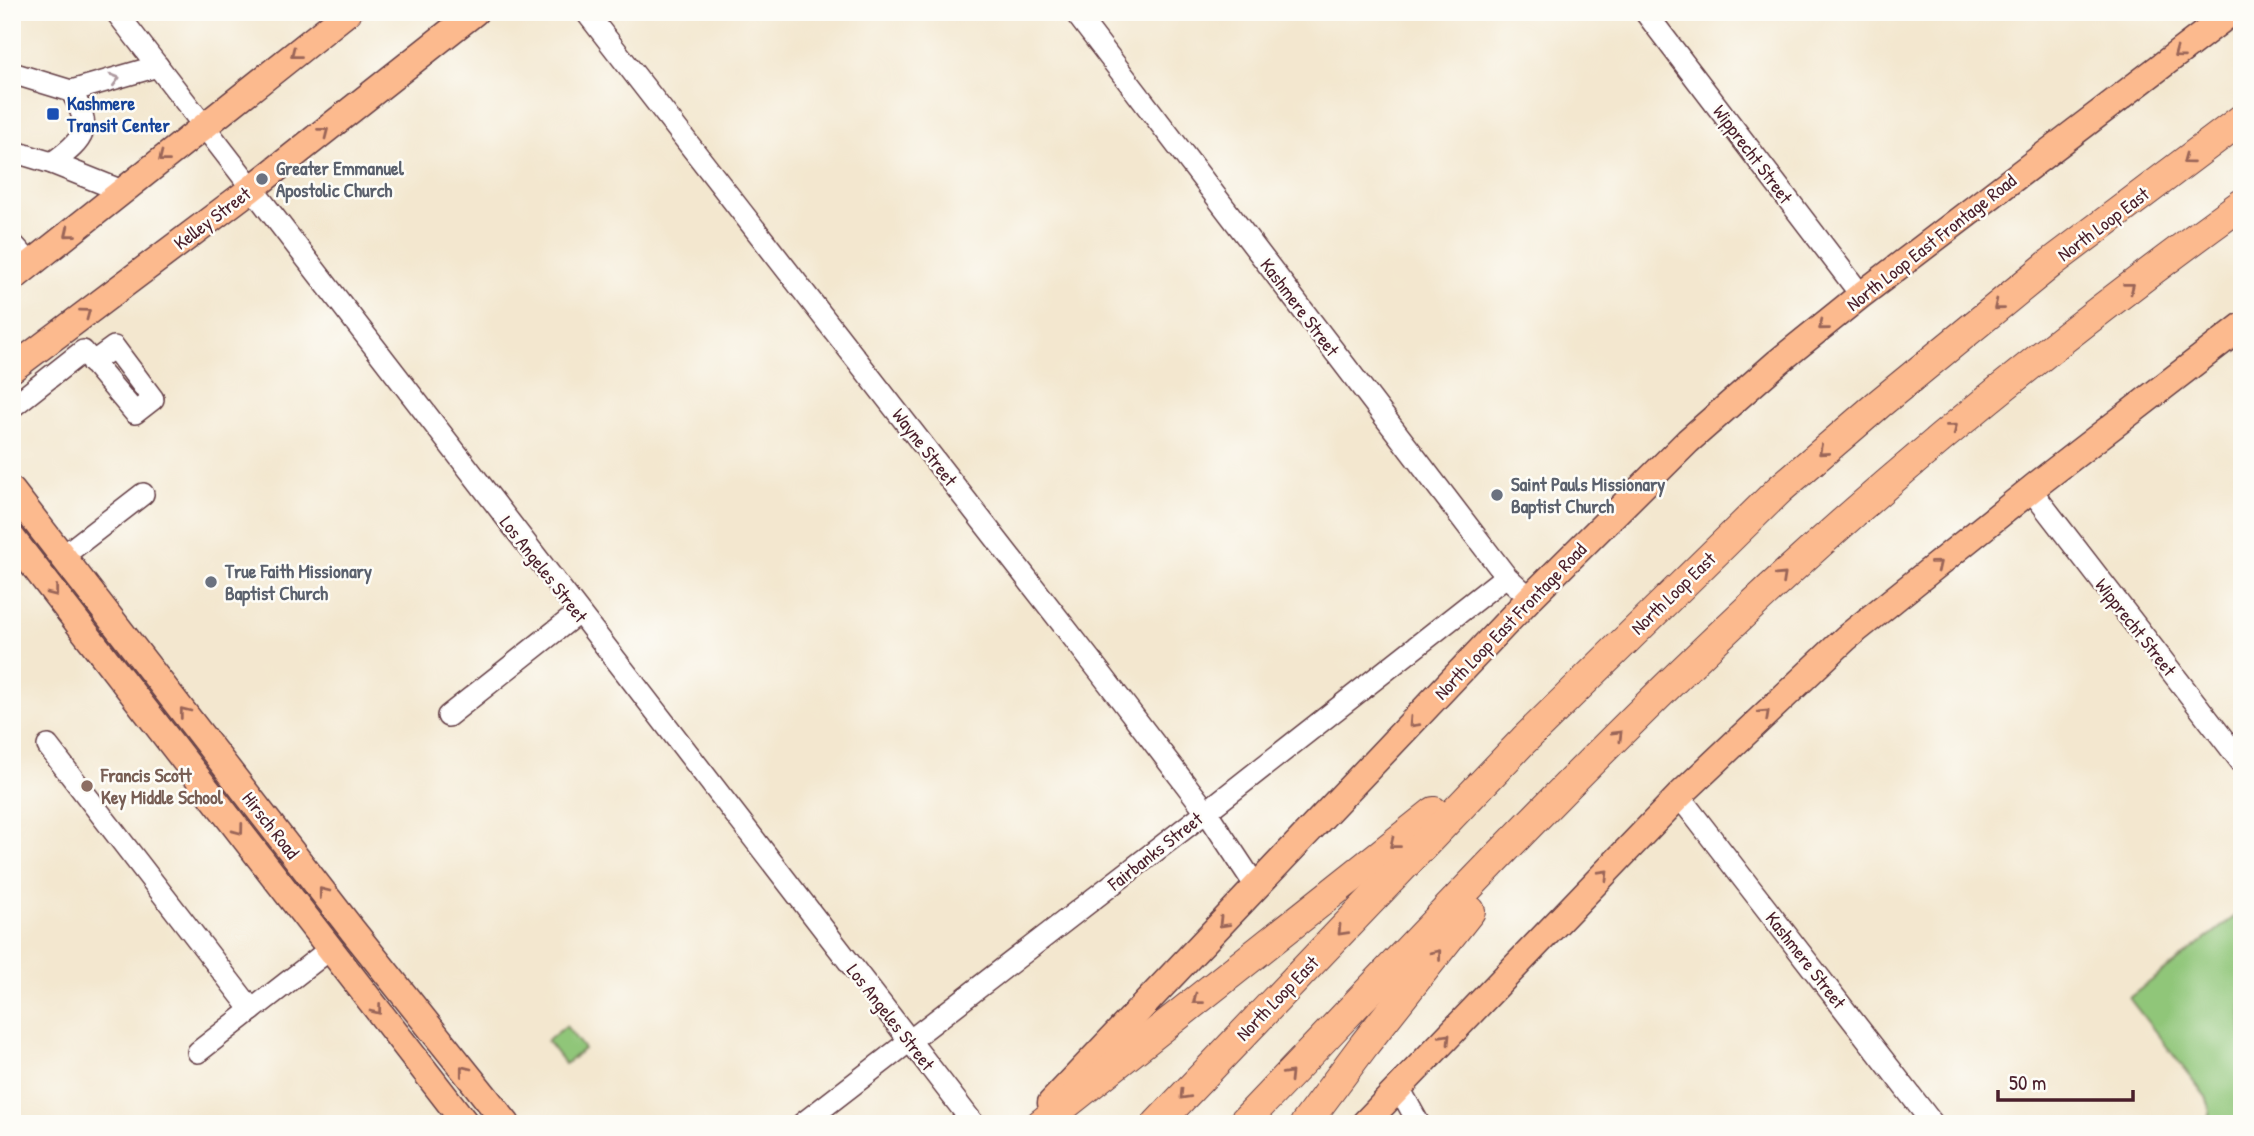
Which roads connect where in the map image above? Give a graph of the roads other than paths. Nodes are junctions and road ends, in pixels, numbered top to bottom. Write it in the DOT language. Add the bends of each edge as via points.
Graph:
graph roads {
  1 [pos="116,12"];
  2 [pos="348,12"];
  3 [pos="475,12"];
  4 [pos="586,12"];
  5 [pos="1075,12"];
  6 [pos="1646,12"];
  7 [pos="2232,12"];
  8 [pos="158,66"];
  9 [pos="12,73"];
  10 [pos="71,91"];
  11 [pos="2242,119"];
  12 [pos="204,126"];
  13 [pos="12,151"];
  14 [pos="52,163"];
  15 [pos="251,189"];
  16 [pos="122,191"];
  17 [pos="2242,204"];
  18 [pos="12,243"];
  19 [pos="22,271"];
  20 [pos="1861,295"];
  21 [pos="2242,326"];
  22 [pos="55,337"];
  23 [pos="15,367"];
  24 [pos="36,388"];
  25 [pos="12,407"];
  26 [pos="2031,490"];
  27 [pos="12,491"];
  28 [pos="143,494"];
  29 [pos="12,538"];
  30 [pos="63,556"];
  31 [pos="1506,576"];
  32 [pos="1530,598"];
  33 [pos="578,613"];
  34 [pos="153,672"];
  35 [pos="130,689"];
  36 [pos="448,716"];
  37 [pos="1524,740"];
  38 [pos="48,746"];
  39 [pos="2242,763"];
  40 [pos="1582,770"];
  41 [pos="1679,796"];
  42 [pos="1206,811"];
  43 [pos="1257,888"];
  44 [pos="353,931"];
  45 [pos="330,950"];
  46 [pos="252,1010"];
  47 [pos="908,1041"];
  48 [pos="198,1052"];
  49 [pos="1399,1088"];
  50 [pos="466,1124"];
  51 [pos="507,1124"];
  52 [pos="802,1124"];
  53 [pos="974,1124"];
  54 [pos="1031,1124"];
  55 [pos="1041,1124"];
  56 [pos="1157,1124"];
  57 [pos="1242,1124"];
  58 [pos="1305,1124"];
  59 [pos="1364,1124"];
  60 [pos="1419,1124"];
  61 [pos="1933,1124"];
  1 -- 8 [label="street, Los Angeles Street"];
  2 -- 12 [label="main road, one-way"];
  15 -- 3 [label="main road, Kelley Street, one-way"];
  4 -- 42 [label="street, Wayne Street"];
  5 -- 31 [label="street, Kashmere Street"];
  6 -- 20 [label="street, Wipprecht Street"];
  7 -- 20 [label="main road, North Loop East Frontage Road, one-way"];
  10 -- 8 [label="street, one-way"];
  8 -- 12 [label="street, Los Angeles Street"];
  9 -- 10 [label="street"];
  10 -- 14 [label="street" via="83,111 85,128 73,148"];
  11 -- 37 [label="highway, North Loop East, one-way" via="2051,263 1827,448"];
  12 -- 15 [label="street, Los Angeles Street"];
  12 -- 16 [label="main road, one-way"];
  13 -- 14 [label="street"];
  14 -- 16 [label="street"];
  22 -- 15 [label="main road, Kelley Street, one-way"];
  15 -- 33 [label="street, Los Angeles Street"];
  16 -- 19 [label="main road, one-way"];
  40 -- 17 [label="highway, one-way" via="1864,503 2013,379"];
  18 -- 19 [label="street"];
  20 -- 32 [label="main road, North Loop East Frontage Road, one-way" via="1688,442"];
  21 -- 26 [label="main road"];
  22 -- 23 [label="main road, Kelley Street"];
  22 -- 24 [label="street" via="82,361"];
  23 -- 24 [label="street"];
  24 -- 25 [label="street"];
  26 -- 39 [label="street, Wipprecht Street"];
  41 -- 26 [label="main road, one-way" via="1846,638"];
  27 -- 30 [label="main road, Hirsch Road"];
  28 -- 30 [label="street"];
  29 -- 35 [label="main road, Hirsch Road, one-way"];
  30 -- 34 [label="main road, Hirsch Road"];
  31 -- 32 [label="street, Kashmere Street"];
  31 -- 42 [label="street, Fairbanks Street"];
  32 -- 43 [label="main road, North Loop East Frontage Road, one-way"];
  33 -- 36 [label="street"];
  33 -- 47 [label="street, Los Angeles Street"];
  34 -- 35 [label="main road"];
  44 -- 34 [label="main road, Hirsch Road, one-way"];
  35 -- 45 [label="main road, Hirsch Road, one-way"];
  37 -- 55 [label="highway, one-way"];
  37 -- 56 [label="highway, North Loop East, one-way"];
  38 -- 46 [label="street"];
  57 -- 40 [label="highway, one-way"];
  58 -- 40 [label="highway, one-way"];
  49 -- 41 [label="main road, one-way"];
  41 -- 61 [label="street, Kashmere Street"];
  42 -- 43 [label="street, Wayne Street"];
  42 -- 47 [label="street, Fairbanks Street"];
  43 -- 54 [label="main road, North Loop East Frontage Road, one-way"];
  44 -- 45 [label="main road"];
  51 -- 44 [label="main road, Hirsch Road, one-way"];
  45 -- 46 [label="street"];
  45 -- 50 [label="main road, Hirsch Road, one-way"];
  46 -- 48 [label="street"];
  47 -- 52 [label="street, Fairbanks Street"];
  47 -- 53 [label="street, Los Angeles Street"];
  49 -- 59 [label="main road"];
  49 -- 60 [label="street"];
}
